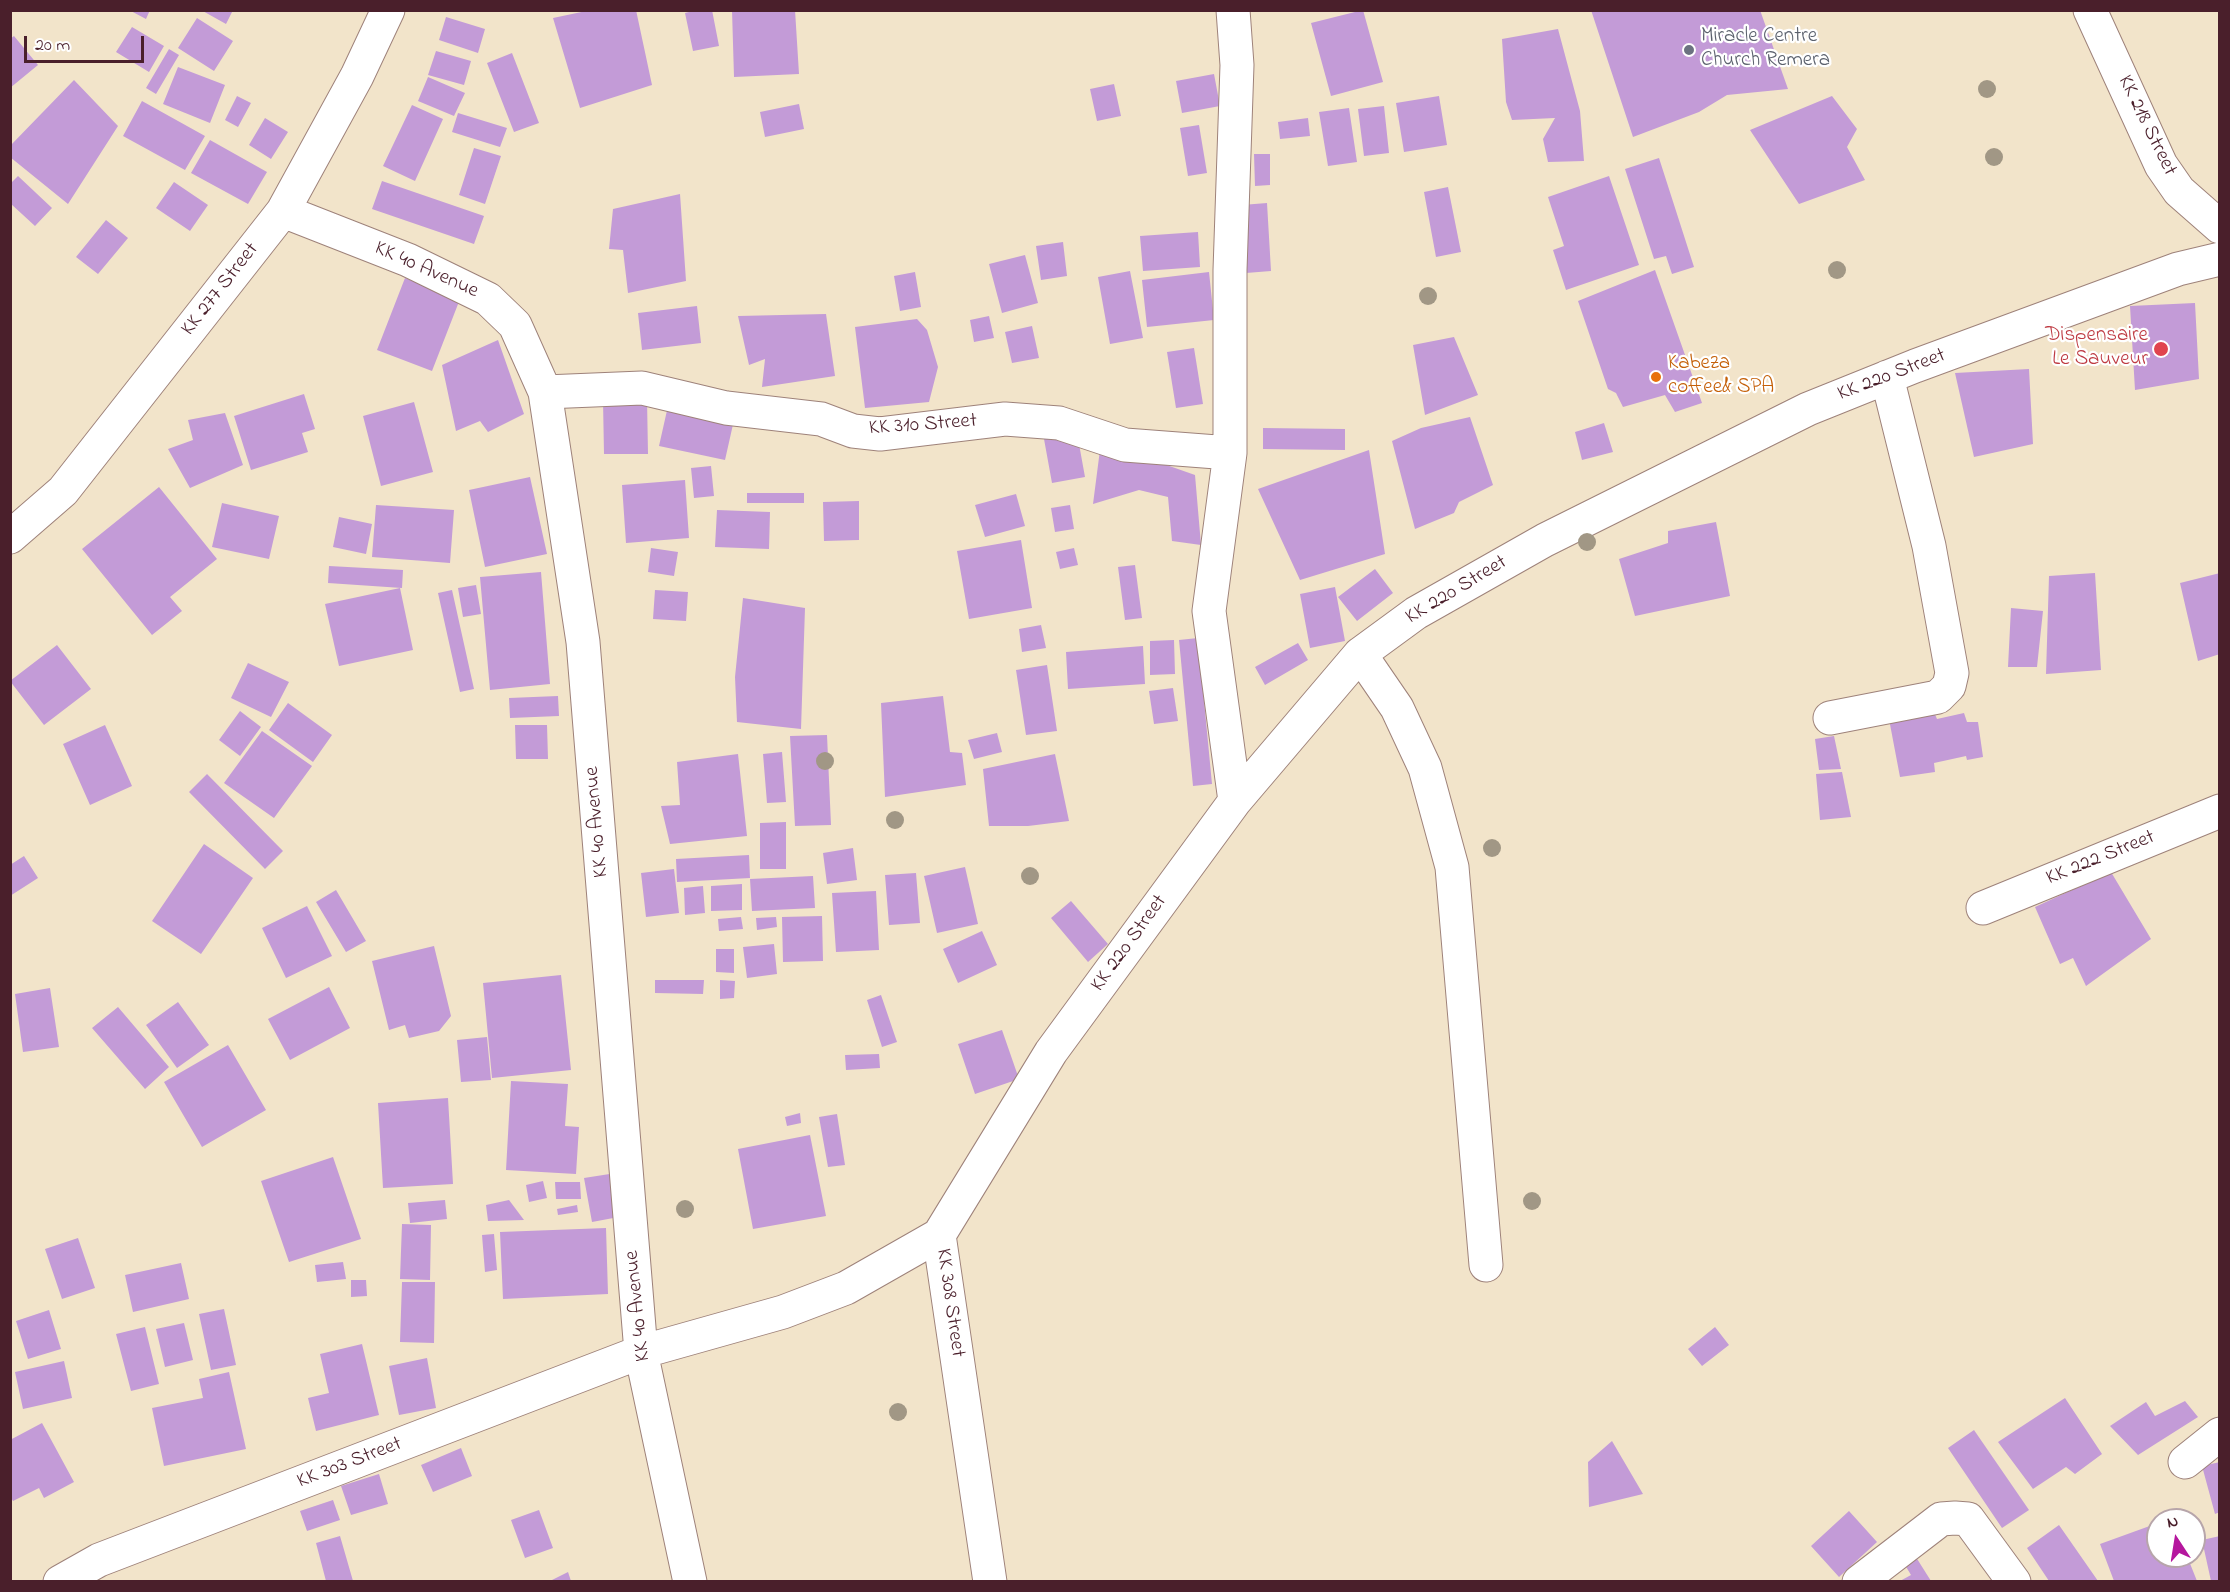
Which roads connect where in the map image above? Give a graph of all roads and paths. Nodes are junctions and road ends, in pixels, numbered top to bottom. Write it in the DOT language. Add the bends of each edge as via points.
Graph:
graph roads {
  1 [pos="388,10"];
  2 [pos="1233,10"];
  3 [pos="2090,10"];
  4 [pos="283,211"];
  5 [pos="2220,227"];
  6 [pos="2220,259"];
  7 [pos="1887,377"];
  8 [pos="545,392"];
  9 [pos="1230,453"];
  10 [pos="10,537"];
  11 [pos="1360,654"];
  12 [pos="1830,718"];
  13 [pos="1235,801"];
  14 [pos="2220,811"];
  15 [pos="1983,908"];
  16 [pos="939,1235"];
  17 [pos="1486,1265"];
  18 [pos="642,1352"];
  19 [pos="2220,1434"];
  20 [pos="2185,1462"];
  21 [pos="60,1581"];
  22 [pos="690,1581"];
  23 [pos="990,1581"];
  24 [pos="1859,1581"];
  25 [pos="2014,1581"];
  1 -- 4 [label="street, KK 277 Street" via="357,76"];
  2 -- 9 [label="street" via="1237,65 1230,270"];
  3 -- 5 [label="street, KK 218 Street" via="2161,165 2179,191"];
  4 -- 8 [label="street, KK 40 Avenue" via="408,260 488,299 514,325"];
  4 -- 10 [label="street, KK 277 Street" via="63,491"];
  6 -- 7 [label="street, KK 220 Street" via="2178,269"];
  7 -- 11 [label="street, KK 220 Street" via="1808,409 1545,540 1416,613"];
  7 -- 12 [label="street" via="1929,546 1952,673 1949,686 1938,697"];
  8 -- 9 [label="street, KK 310 Street" via="642,388 726,408 820,419 880,434 1005,419 1059,423 1125,445"];
  8 -- 18 [label="street, KK 40 Avenue" via="583,642"];
  9 -- 13 [label="street" via="1209,611"];
  11 -- 13 [label="street, KK 220 Street"];
  11 -- 17 [label="street" via="1397,708 1425,768 1452,867"];
  13 -- 16 [label="street, KK 220 Street" via="1051,1052"];
  14 -- 15 [label="street, KK 222 Street"];
  16 -- 18 [label="street, KK 308 Street" via="846,1288 783,1312"];
  16 -- 23 [label="street, KK 308 Street"];
  18 -- 21 [label="street, KK 303 Street" via="99,1560"];
  18 -- 22 [label="street, KK 40 Avenue"];
  19 -- 20 [label="street"];
  24 -- 25 [label="street" via="1941,1519 1955,1518 1968,1519"];
}
